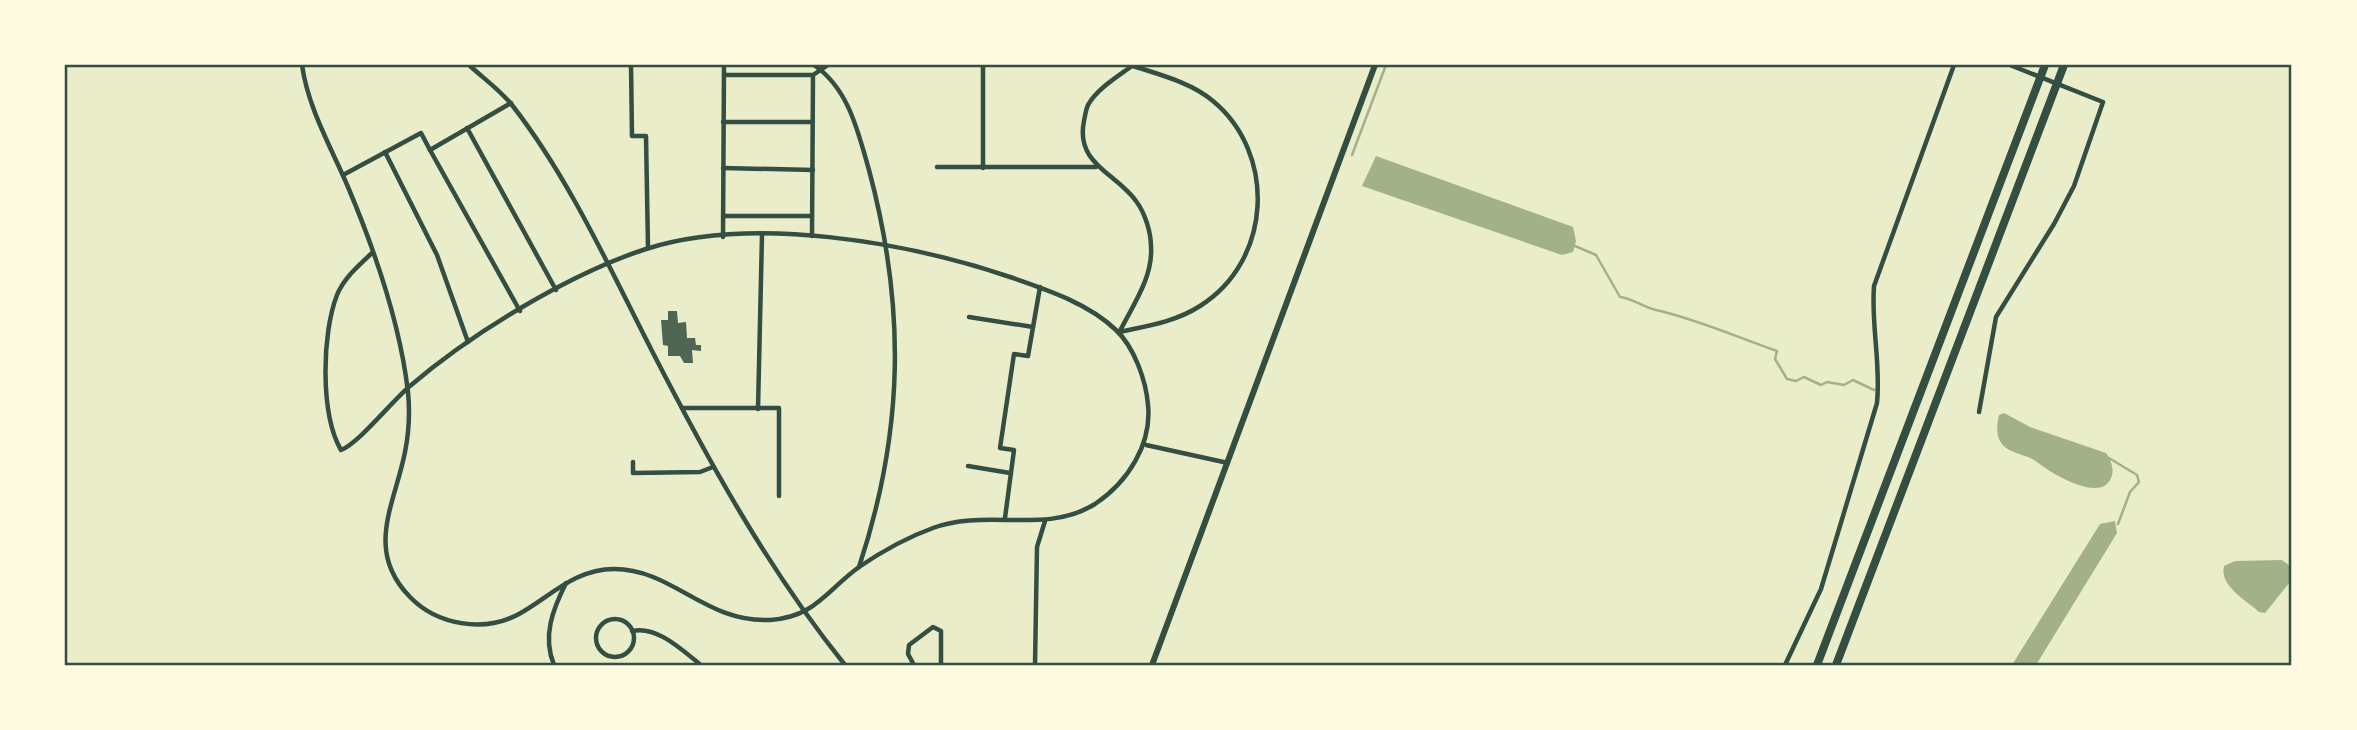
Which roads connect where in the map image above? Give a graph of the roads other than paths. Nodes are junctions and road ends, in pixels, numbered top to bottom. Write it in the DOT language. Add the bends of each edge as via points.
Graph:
graph roads {
  1 [pos="302,65"];
  2 [pos="469,65"];
  3 [pos="631,65"];
  4 [pos="724,65"];
  5 [pos="814,65"];
  6 [pos="828,65"];
  7 [pos="983,65"];
  8 [pos="1131,65"];
  9 [pos="1375,65"];
  10 [pos="1955,65"];
  11 [pos="2045,65"];
  12 [pos="2064,65"];
  13 [pos="2012,66"];
  14 [pos="821,69"];
  15 [pos="724,75"];
  16 [pos="813,75"];
  17 [pos="511,103"];
  18 [pos="723,122"];
  19 [pos="813,122"];
  20 [pos="467,128"];
  21 [pos="430,150"];
  22 [pos="385,152"];
  23 [pos="937,167"];
  24 [pos="983,167"];
  25 [pos="1096,167"];
  26 [pos="723,168"];
  27 [pos="813,170"];
  28 [pos="343,174"];
  29 [pos="723,216"];
  30 [pos="812,216"];
  31 [pos="762,235"];
  32 [pos="812,236"];
  33 [pos="723,237"];
  34 [pos="887,244"];
  35 [pos="648,248"];
  36 [pos="372,253"];
  37 [pos="608,265"];
  38 [pos="1040,287"];
  39 [pos="556,290"];
  40 [pos="520,311"];
  41 [pos="969,317"];
  42 [pos="1033,327"];
  43 [pos="1119,332"];
  44 [pos="468,342"];
  45 [pos="407,388"];
  46 [pos="682,408"];
  47 [pos="758,409"];
  48 [pos="1979,412"];
  49 [pos="1146,445"];
  50 [pos="633,462"];
  51 [pos="1229,463"];
  52 [pos="968,466"];
  53 [pos="713,467"];
  54 [pos="1010,473"];
  55 [pos="779,496"];
  56 [pos="1005,518"];
  57 [pos="1045,521"];
  58 [pos="859,568"];
  59 [pos="567,582"];
  60 [pos="804,614"];
  61 [pos="632,631"];
  62 [pos="554,665"];
  63 [pos="701,665"];
  64 [pos="845,665"];
  65 [pos="915,665"];
  66 [pos="941,665"];
  67 [pos="1035,665"];
  68 [pos="1152,665"];
  69 [pos="1785,665"];
  70 [pos="1817,665"];
  71 [pos="1836,665"];
  1 -- 28 [label="street" via="312,107"];
  2 -- 17 [label="street"];
  3 -- 35 [label="street" via="632,135 646,136"];
  4 -- 15 [label="street"];
  5 -- 14 [label="street"];
  6 -- 14 [label="street"];
  7 -- 24 [label="street"];
  8 -- 25 [label="street" via="1088,106 1082,131"];
  8 -- 43 [label="street" via="1210,98 1231,117 1253,159 1258,191 1249,247 1237,272 1220,291 1173,320"];
  9 -- 51 [label="street"];
  10 -- 69 [label="street" via="1874,286 1872,318 1880,377 1877,403 1821,589"];
  11 -- 70 [label="highway"];
  12 -- 71 [label="highway"];
  13 -- 48 [label="street" via="2103,102 2054,224 1996,317"];
  14 -- 16 [label="street"];
  14 -- 34 [label="street" via="845,99 860,137"];
  15 -- 16 [label="street"];
  15 -- 18 [label="street"];
  16 -- 19 [label="street"];
  17 -- 20 [label="street"];
  17 -- 37 [label="street"];
  18 -- 19 [label="street"];
  18 -- 26 [label="street"];
  19 -- 27 [label="street"];
  20 -- 21 [label="street"];
  20 -- 39 [label="street"];
  21 -- 22 [label="street" via="421,133"];
  21 -- 40 [label="street"];
  22 -- 28 [label="street"];
  22 -- 44 [label="street" via="437,255"];
  23 -- 24 [label="street"];
  24 -- 25 [label="street"];
  25 -- 43 [label="street" via="1136,200 1151,247 1148,274"];
  26 -- 27 [label="street"];
  26 -- 29 [label="street"];
  27 -- 30 [label="street"];
  28 -- 36 [label="street"];
  29 -- 30 [label="street"];
  29 -- 33 [label="street"];
  30 -- 32 [label="street"];
  31 -- 32 [label="street"];
  31 -- 33 [label="street"];
  31 -- 47 [label="street"];
  32 -- 34 [label="street"];
  33 -- 35 [label="street"];
  34 -- 38 [label="street"];
  34 -- 58 [label="street" via="895,341 890,445 879,508"];
  35 -- 37 [label="street"];
  36 -- 45 [label="street"];
  36 -- 45 [label="street" via="338,292 331,316 329,412 341,450 352,447"];
  37 -- 39 [label="street"];
  37 -- 46 [label="street"];
  38 -- 42 [label="street"];
  38 -- 43 [label="street"];
  39 -- 40 [label="street"];
  40 -- 44 [label="street"];
  41 -- 42 [label="street"];
  42 -- 54 [label="street" via="1028,356 1014,354 1000,448 1014,450"];
  43 -- 49 [label="street" via="1145,380"];
  44 -- 45 [label="street"];
  45 -- 59 [label="street" via="408,434 384,538 395,580 424,609 466,624 506,619"];
  46 -- 47 [label="street"];
  46 -- 53 [label="street"];
  47 -- 55 [label="street" via="779,408"];
  49 -- 51 [label="street"];
  49 -- 57 [label="street" via="1100,501 1072,516"];
  50 -- 53 [label="street" via="633,473 700,472"];
  51 -- 68 [label="street"];
  52 -- 54 [label="street"];
  53 -- 60 [label="street"];
  54 -- 56 [label="street"];
  56 -- 57 [label="street"];
  56 -- 58 [label="street" via="969,519 934,527"];
  57 -- 67 [label="street" via="1037,547"];
  58 -- 60 [label="street"];
  59 -- 60 [label="street" via="595,570 641,571 721,614 774,620"];
  59 -- 62 [label="street" via="549,628"];
  60 -- 64 [label="street"];
  61 -- 61 [label="street" via="621,620 605,622 598,631 598,646 610,656 625,654 632,646"];
  61 -- 63 [label="street" via="648,631 668,640"];
  65 -- 66 [label="street" via="908,654 909,645 933,627 941,631"];
}
